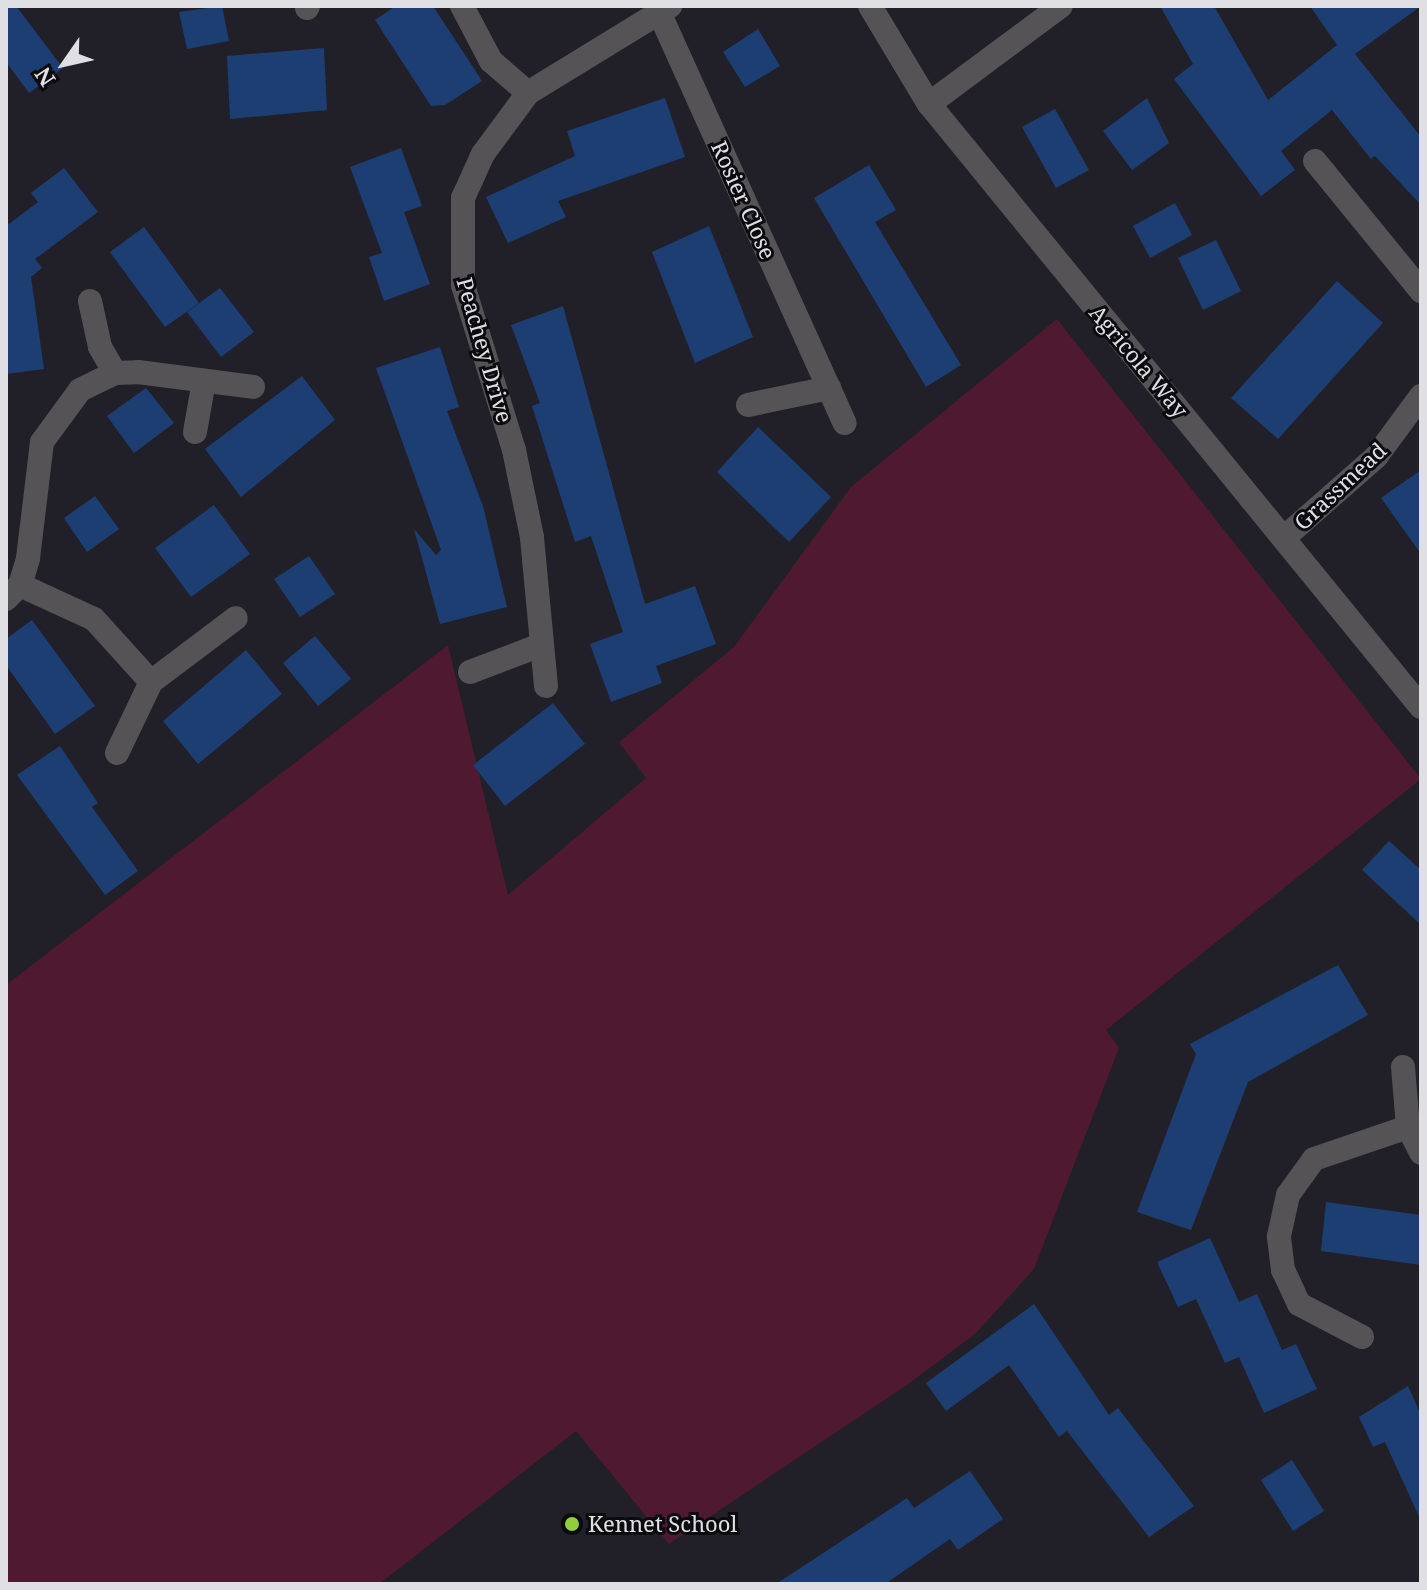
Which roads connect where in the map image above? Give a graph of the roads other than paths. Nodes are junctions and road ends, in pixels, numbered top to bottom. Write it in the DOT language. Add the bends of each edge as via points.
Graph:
graph roads {
  1 [pos="462,6"];
  2 [pos="870,6"];
  3 [pos="1061,6"];
  4 [pos="665,9"];
  5 [pos="528,93"];
  6 [pos="929,104"];
  7 [pos="1315,161"];
  8 [pos="1421,291"];
  9 [pos="90,301"];
  10 [pos="115,373"];
  11 [pos="204,381"];
  12 [pos="253,387"];
  13 [pos="829,388"];
  14 [pos="1421,396"];
  15 [pos="748,405"];
  16 [pos="845,423"];
  17 [pos="195,432"];
  18 [pos="1286,536"];
  19 [pos="13,592"];
  20 [pos="236,618"];
  21 [pos="538,646"];
  22 [pos="470,672"];
  23 [pos="151,682"];
  24 [pos="546,686"];
  25 [pos="1421,707"];
  26 [pos="117,753"];
  27 [pos="1403,1067"];
  28 [pos="1408,1127"];
  29 [pos="1421,1153"];
  30 [pos="1362,1337"];
  1 -- 5 [label="street" via="491,61"];
  2 -- 6 [label="street, Agricola Way"];
  3 -- 6 [label="street"];
  4 -- 5 [label="street, Peachey Drive"];
  4 -- 13 [label="street, Rosier Close"];
  5 -- 21 [label="street, Peachey Drive" via="483,154 463,198 461,231 463,285 514,450 532,537"];
  6 -- 18 [label="street, Agricola Way"];
  7 -- 8 [label="street"];
  9 -- 10 [label="street" via="100,347"];
  10 -- 11 [label="street"];
  10 -- 19 [label="street" via="80,390 42,442"];
  11 -- 12 [label="street"];
  11 -- 17 [label="street"];
  13 -- 15 [label="street"];
  13 -- 16 [label="street, Rosier Close"];
  14 -- 18 [label="street, Grassmead" via="1376,457"];
  18 -- 25 [label="street, Agricola Way"];
  19 -- 23 [label="street" via="94,619"];
  20 -- 23 [label="street"];
  21 -- 22 [label="street"];
  21 -- 24 [label="street, Peachey Drive"];
  23 -- 26 [label="street"];
  27 -- 28 [label="street"];
  28 -- 29 [label="street"];
  28 -- 30 [label="street" via="1314,1159 1288,1195 1279,1236 1283,1270 1299,1304"];
}
